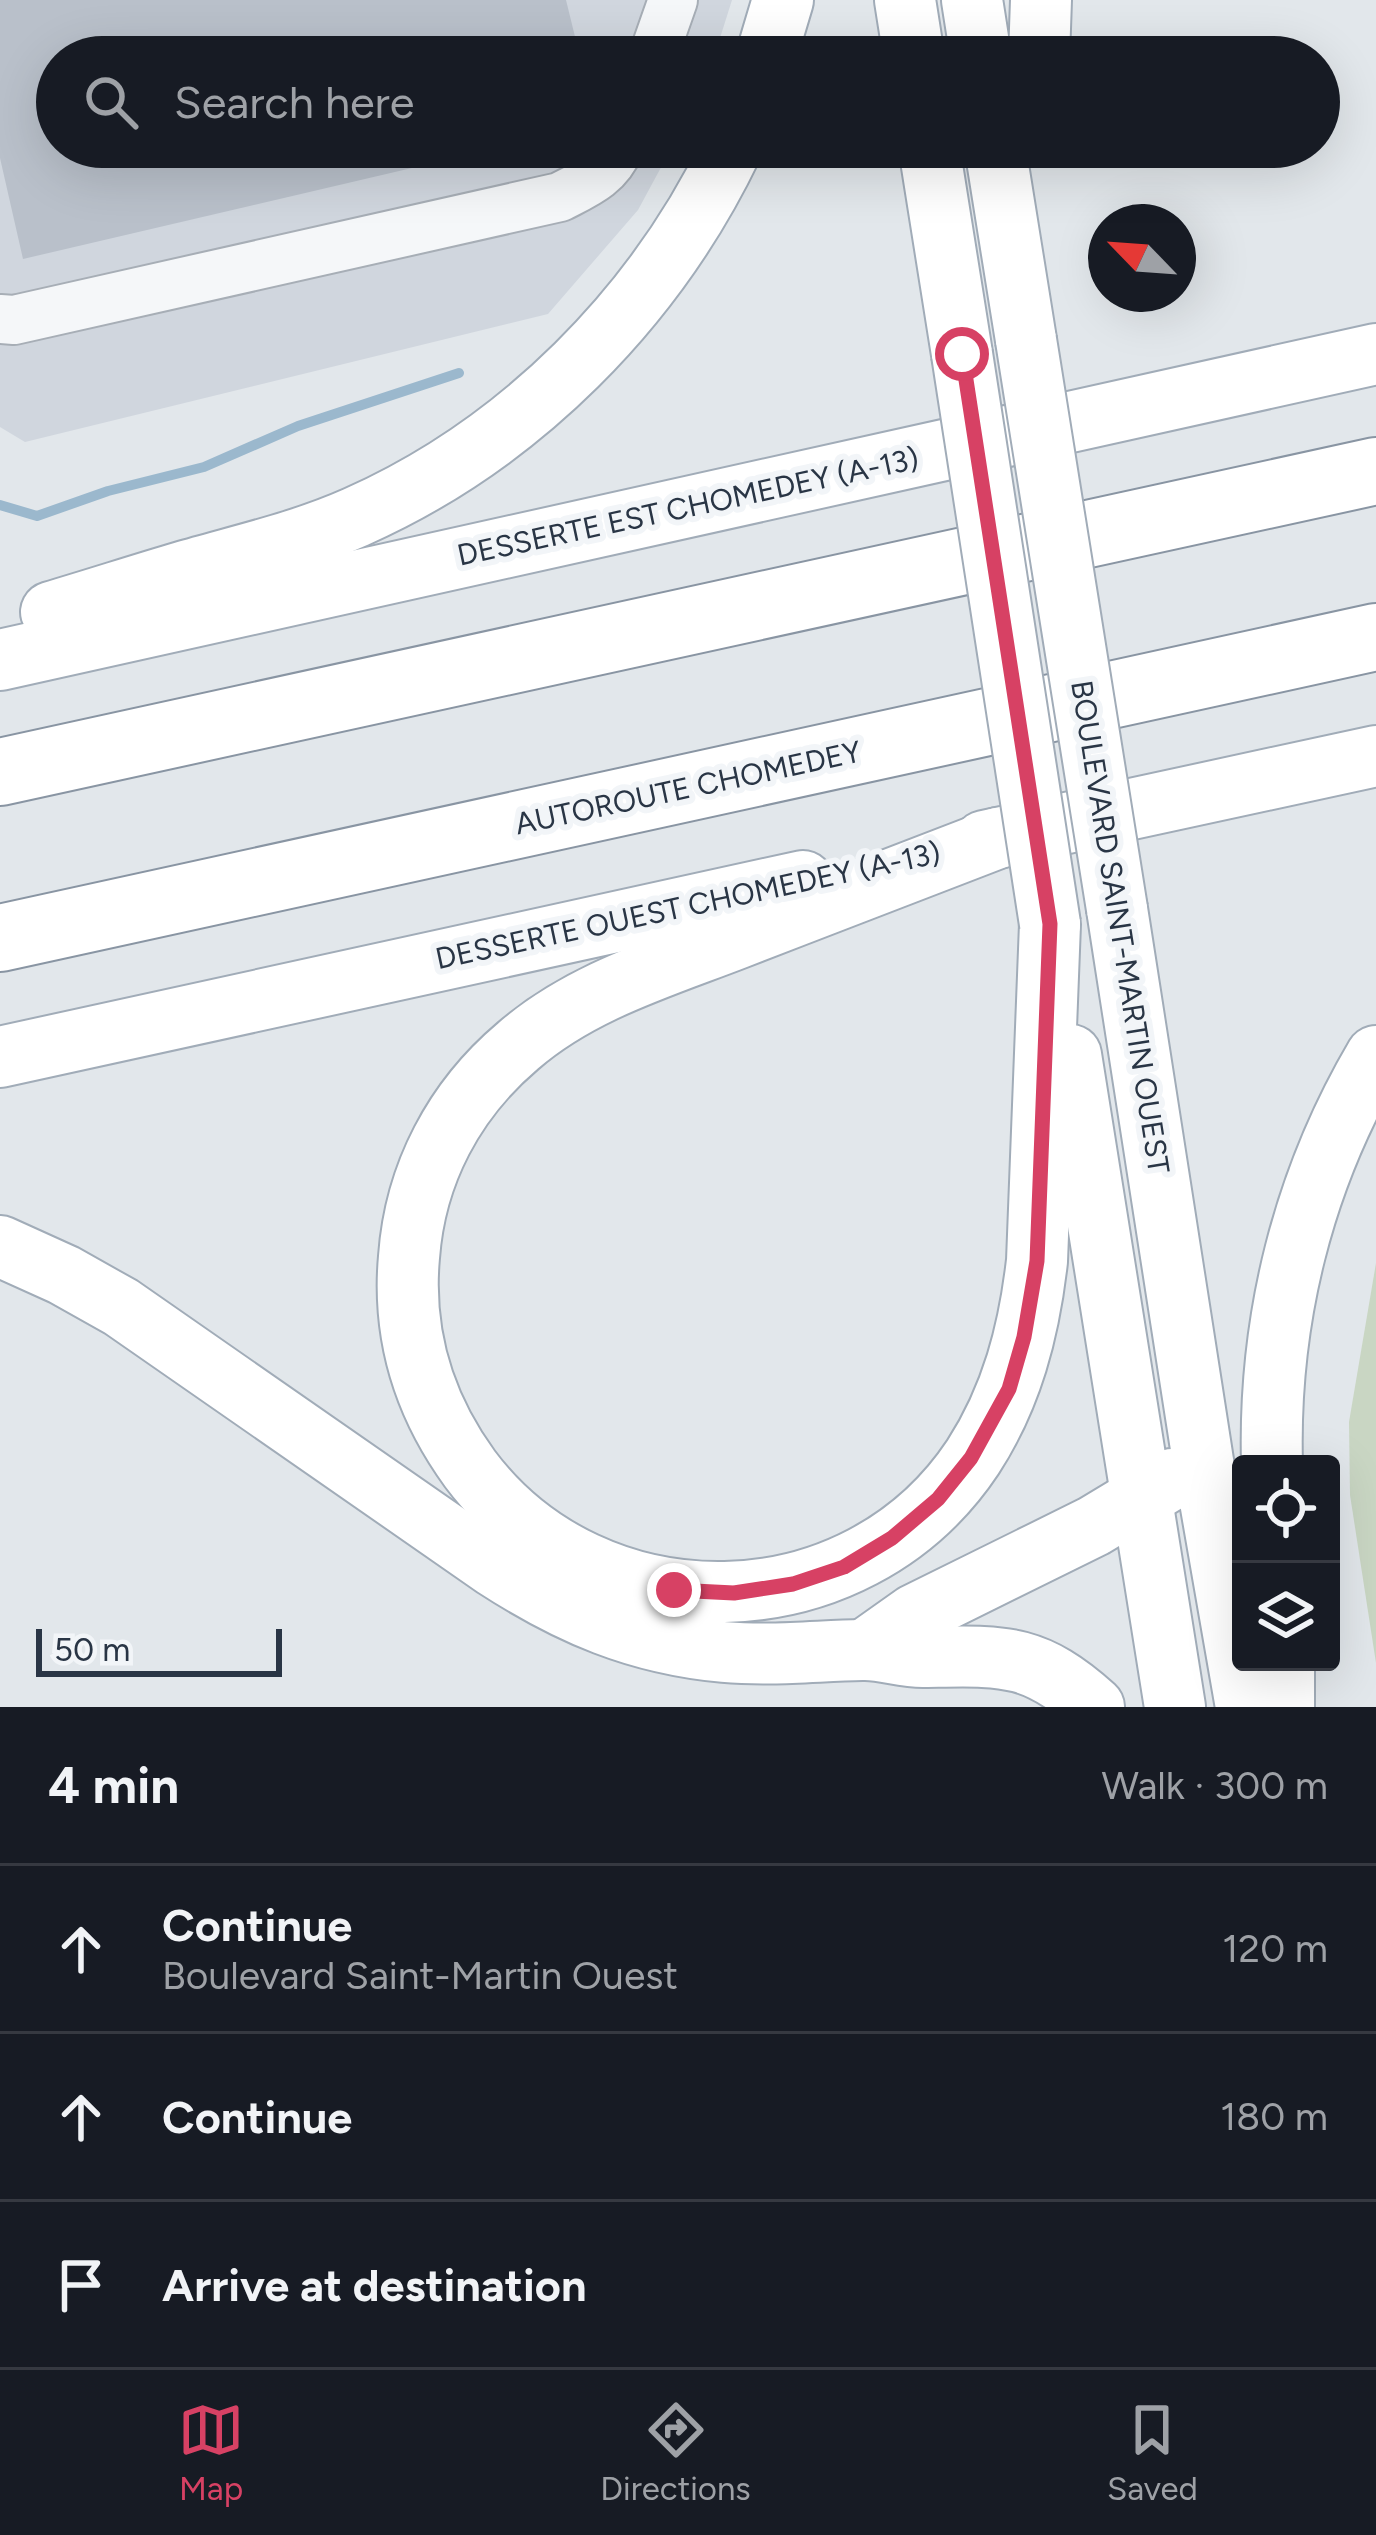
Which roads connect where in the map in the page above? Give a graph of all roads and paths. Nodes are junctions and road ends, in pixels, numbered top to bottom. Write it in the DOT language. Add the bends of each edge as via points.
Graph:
graph roads {
  1 [pos="673,0"];
  2 [pos="783,0"];
  3 [pos="905,0"];
  4 [pos="972,0"];
  5 [pos="1041,0"];
  6 [pos="660,36"];
  7 [pos="772,36"];
  8 [pos="911,36"];
  9 [pos="978,36"];
  10 [pos="1040,36"];
  11 [pos="606,168"];
  12 [pos="720,168"];
  13 [pos="931,168"];
  14 [pos="998,168"];
  15 [pos="1034,168"];
  16 [pos="1376,312"];
  17 [pos="0,319"];
  18 [pos="1026,340"];
  19 [pos="1376,354"];
  20 [pos="1081,420"];
  21 [pos="1376,471"];
  22 [pos="0,628"];
  23 [pos="1376,637"];
  24 [pos="0,660"];
  25 [pos="1376,756"];
  26 [pos="0,772"];
  27 [pos="998,838"];
  28 [pos="1050,924"];
  29 [pos="0,938"];
  30 [pos="1376,1056"];
  31 [pos="0,1057"];
  32 [pos="0,1246"];
  33 [pos="1271,1455"];
  34 [pos="1203,1461"];
  35 [pos="1143,1496"];
  36 [pos="866,1649"];
  37 [pos="1284,1671"];
  38 [pos="1094,1707"];
  39 [pos="1174,1707"];
  40 [pos="1246,1707"];
  41 [pos="1284,1707"];
  1 -- 6 [label="lane"];
  2 -- 7 [label="main road"];
  3 -- 8 [label="main road"];
  4 -- 9 [label="main road"];
  5 -- 10 [label="main road"];
  11 -- 17 [label="lane" via="560,197"];
  12 -- 22 [label="main road" via="616,323 557,384 441,472 315,533"];
  13 -- 28 [label="main road, bridge"];
  14 -- 18 [label="main road, BOULEVARD SAINT-MARTIN OUEST"];
  15 -- 18 [label="main road"];
  16 -- 20 [label="main road"];
  18 -- 34 [label="main road, BOULEVARD SAINT-MARTIN OUEST, bridge"];
  19 -- 20 [label="main road, DESSERTE EST CHOMEDEY (A-13)"];
  20 -- 24 [label="main road, DESSERTE EST CHOMEDEY (A-13)"];
  21 -- 26 [label="highway"];
  23 -- 29 [label="highway, AUTOROUTE CHOMEDEY"];
  25 -- 27 [label="main road, DESSERTE OUEST CHOMEDEY (A-13)"];
  27 -- 28 [label="main road" via="580,1004 520,1044 458,1112 415,1214 410,1330 442,1426 524,1526 577,1559 640,1583 701,1593 763,1590 868,1554 956,1479 1009,1389 1032,1303"];
  27 -- 31 [label="main road, DESSERTE OUEST CHOMEDEY (A-13)"];
  28 -- 35 [label="main road"];
  30 -- 33 [label="main road" via="1321,1166 1292,1266 1277,1339"];
  32 -- 36 [label="main road" via="121,1306 439,1529 577,1614 636,1637 720,1652"];
  34 -- 35 [label="main road"];
  34 -- 40 [label="main road, BOULEVARD SAINT-MARTIN OUEST"];
  35 -- 36 [label="main road" via="914,1615"];
  35 -- 39 [label="main road"];
  36 -- 38 [label="main road" via="1014,1660 1051,1674"];
  37 -- 41 [label="main road"];
}
